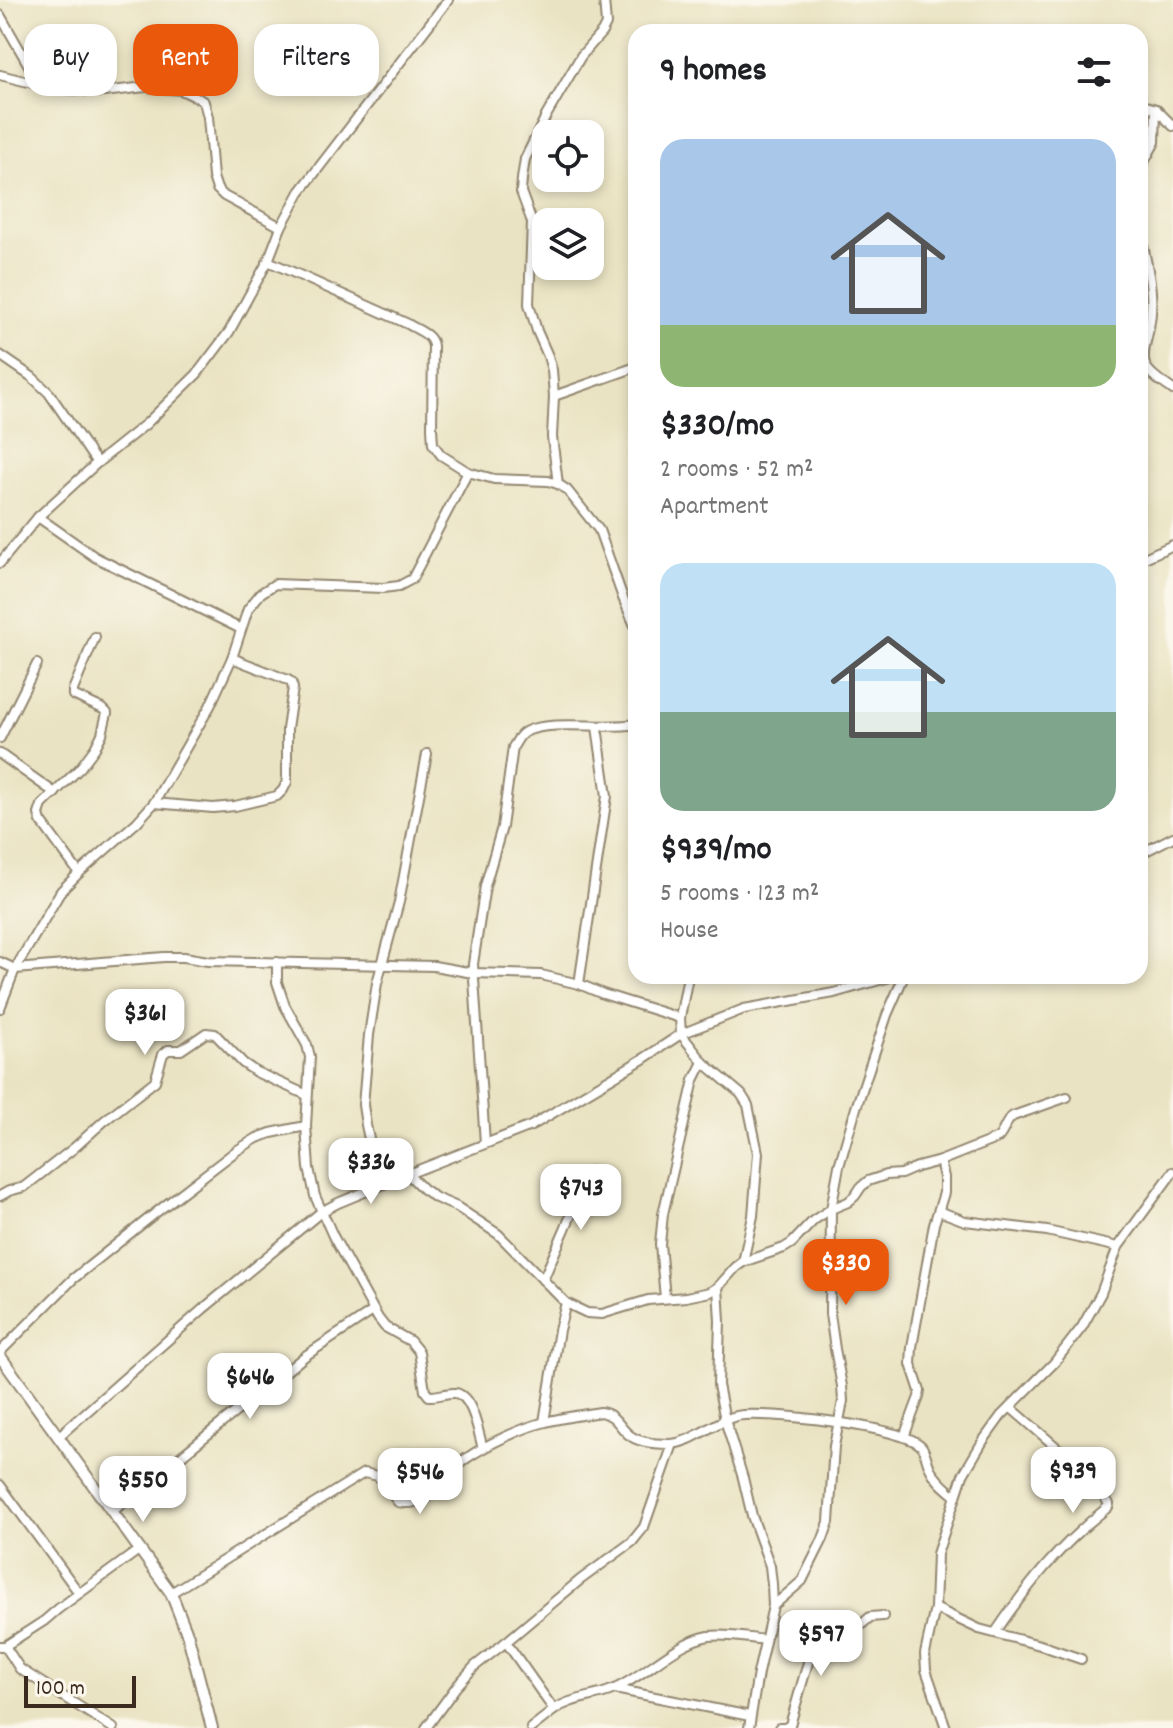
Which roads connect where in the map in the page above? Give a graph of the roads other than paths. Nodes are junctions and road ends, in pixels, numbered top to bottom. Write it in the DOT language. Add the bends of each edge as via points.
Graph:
graph roads {
  1 [pos="448,0"];
  2 [pos="604,0"];
  3 [pos="0,15"];
  4 [pos="24,57"];
  5 [pos="0,75"];
  6 [pos="24,81"];
  7 [pos="117,90"];
  8 [pos="1148,106"];
  9 [pos="1156,109"];
  10 [pos="1173,126"];
  11 [pos="1148,155"];
  12 [pos="281,227"];
  13 [pos="268,261"];
  14 [pos="1148,267"];
  15 [pos="1148,332"];
  16 [pos="0,355"];
  17 [pos="628,370"];
  18 [pos="1148,371"];
  19 [pos="1173,390"];
  20 [pos="554,396"];
  21 [pos="97,463"];
  22 [pos="468,472"];
  23 [pos="558,484"];
  24 [pos="38,517"];
  25 [pos="1173,545"];
  26 [pos="1148,556"];
  27 [pos="0,563"];
  28 [pos="628,610"];
  29 [pos="241,629"];
  30 [pos="95,637"];
  31 [pos="232,658"];
  32 [pos="37,664"];
  33 [pos="628,725"];
  34 [pos="597,727"];
  35 [pos="0,738"];
  36 [pos="0,754"];
  37 [pos="427,754"];
  38 [pos="55,793"];
  39 [pos="154,803"];
  40 [pos="1173,837"];
  41 [pos="1148,850"];
  42 [pos="79,873"];
  43 [pos="0,962"];
  44 [pos="277,962"];
  45 [pos="382,964"];
  46 [pos="15,969"];
  47 [pos="473,973"];
  48 [pos="579,984"];
  49 [pos="686,984"];
  50 [pos="866,984"];
  51 [pos="901,984"];
  52 [pos="0,1008"];
  53 [pos="680,1018"];
  54 [pos="681,1034"];
  55 [pos="703,1062"];
  56 [pos="307,1095"];
  57 [pos="1067,1097"];
  58 [pos="306,1126"];
  59 [pos="485,1143"];
  60 [pos="940,1161"];
  61 [pos="590,1171"];
  62 [pos="1173,1172"];
  63 [pos="408,1174"];
  64 [pos="379,1186"];
  65 [pos="0,1196"];
  66 [pos="831,1209"];
  67 [pos="939,1211"];
  68 [pos="321,1212"];
  69 [pos="1118,1247"];
  70 [pos="743,1262"];
  71 [pos="543,1280"];
  72 [pos="718,1287"];
  73 [pos="665,1298"];
  74 [pos="566,1303"];
  75 [pos="373,1311"];
  76 [pos="0,1354"];
  77 [pos="1010,1407"];
  78 [pos="725,1420"];
  79 [pos="544,1422"];
  80 [pos="839,1423"];
  81 [pos="58,1437"];
  82 [pos="904,1437"];
  83 [pos="673,1444"];
  84 [pos="483,1448"];
  85 [pos="0,1485"];
  86 [pos="956,1497"];
  87 [pos="113,1511"];
  88 [pos="140,1549"];
  89 [pos="79,1593"];
  90 [pos="171,1593"];
  91 [pos="773,1606"];
  92 [pos="935,1608"];
  93 [pos="883,1616"];
  94 [pos="995,1633"];
  95 [pos="765,1640"];
  96 [pos="506,1642"];
  97 [pos="2,1646"];
  98 [pos="1081,1659"];
  99 [pos="614,1689"];
  100 [pos="554,1710"];
  101 [pos="750,1716"];
  102 [pos="113,1728"];
  103 [pos="212,1728"];
  104 [pos="426,1728"];
  105 [pos="531,1728"];
  106 [pos="749,1728"];
  107 [pos="779,1728"];
  108 [pos="946,1728"];
  1 -- 12 [label="street" via="300,192"];
  2 -- 20 [label="street" via="606,24 546,116 525,159 522,179 532,222 529,304 552,370"];
  3 -- 4 [label="street"];
  5 -- 6 [label="street"];
  7 -- 12 [label="street" via="181,90 204,102 217,189"];
  8 -- 9 [label="street"];
  9 -- 10 [label="street"];
  9 -- 11 [label="street" via="1155,142"];
  12 -- 13 [label="street"];
  13 -- 21 [label="street" via="229,332 197,374"];
  13 -- 22 [label="street" via="408,324 433,341 433,444"];
  14 -- 15 [label="street"];
  16 -- 21 [label="street" via="49,393"];
  17 -- 20 [label="street"];
  18 -- 19 [label="street"];
  20 -- 23 [label="street"];
  21 -- 24 [label="street"];
  22 -- 23 [label="street"];
  22 -- 29 [label="street" via="412,579 383,588 275,584 248,609"];
  23 -- 28 [label="street" via="599,530"];
  24 -- 27 [label="street"];
  24 -- 29 [label="street" via="95,557"];
  25 -- 26 [label="street"];
  29 -- 31 [label="street"];
  30 -- 38 [label="street" via="73,695 107,713 102,734"];
  31 -- 39 [label="street"];
  31 -- 39 [label="street" via="291,682 283,790 235,806"];
  32 -- 35 [label="street"];
  33 -- 34 [label="street"];
  34 -- 47 [label="street" via="544,725 527,730 513,747"];
  34 -- 48 [label="street" via="607,796"];
  36 -- 38 [label="street"];
  37 -- 45 [label="street"];
  38 -- 42 [label="street" via="42,805 41,821"];
  39 -- 42 [label="street"];
  40 -- 41 [label="street"];
  42 -- 46 [label="street" via="61,891"];
  43 -- 46 [label="street"];
  44 -- 45 [label="street"];
  44 -- 46 [label="street" via="164,957"];
  44 -- 56 [label="street" via="285,1006 310,1057"];
  45 -- 47 [label="street"];
  45 -- 64 [label="street" via="363,1105"];
  46 -- 52 [label="street"];
  47 -- 48 [label="street" via="541,975"];
  47 -- 59 [label="street"];
  48 -- 53 [label="street"];
  49 -- 53 [label="street"];
  50 -- 54 [label="street" via="744,1009"];
  51 -- 66 [label="street" via="856,1108"];
  53 -- 54 [label="street"];
  54 -- 55 [label="street"];
  54 -- 59 [label="street" via="531,1126"];
  55 -- 70 [label="street" via="741,1094 755,1133 753,1216"];
  55 -- 73 [label="street" via="694,1080 663,1214"];
  56 -- 58 [label="street"];
  56 -- 65 [label="street" via="256,1072 215,1034 206,1033 181,1050 168,1050 155,1081 24,1187"];
  57 -- 60 [label="street" via="1013,1116 998,1138"];
  58 -- 68 [label="street" via="309,1168"];
  58 -- 76 [label="street" via="271,1133 236,1151 73,1279"];
  59 -- 63 [label="street"];
  60 -- 66 [label="street" via="868,1181 848,1202"];
  60 -- 67 [label="street" via="944,1193"];
  61 -- 71 [label="street"];
  62 -- 69 [label="street"];
  63 -- 64 [label="street"];
  63 -- 71 [label="street" via="436,1198 498,1234"];
  64 -- 68 [label="street"];
  66 -- 70 [label="street" via="784,1248"];
  66 -- 80 [label="street" via="830,1314 842,1386"];
  67 -- 69 [label="street" via="965,1221"];
  67 -- 82 [label="street" via="912,1347 911,1364 920,1391"];
  68 -- 75 [label="street"];
  68 -- 81 [label="street"];
  69 -- 77 [label="street" via="1082,1327"];
  70 -- 72 [label="street"];
  71 -- 74 [label="street"];
  72 -- 73 [label="street" via="700,1295"];
  72 -- 78 [label="street" via="718,1385"];
  73 -- 74 [label="street" via="602,1314"];
  74 -- 79 [label="street"];
  75 -- 84 [label="street" via="419,1352 429,1396 464,1396"];
  75 -- 87 [label="street" via="305,1356"];
  76 -- 81 [label="street"];
  77 -- 86 [label="street" via="983,1441"];
  77 -- 94 [label="street" via="1091,1477 1109,1504 1023,1592"];
  78 -- 80 [label="street" via="763,1414"];
  78 -- 83 [label="street"];
  78 -- 91 [label="street" via="770,1566"];
  79 -- 83 [label="street" via="608,1413 635,1439"];
  79 -- 84 [label="street"];
  80 -- 82 [label="street"];
  80 -- 91 [label="street" via="823,1539 802,1581"];
  81 -- 87 [label="street"];
  82 -- 86 [label="street" via="922,1447 936,1479"];
  83 -- 96 [label="street" via="644,1527 632,1542"];
  84 -- 90 [label="street" via="433,1493 408,1503 398,1502 378,1476 364,1473"];
  85 -- 89 [label="street"];
  86 -- 92 [label="street" via="937,1554"];
  87 -- 88 [label="street"];
  88 -- 89 [label="street"];
  88 -- 90 [label="street"];
  89 -- 97 [label="street"];
  90 -- 103 [label="street"];
  91 -- 95 [label="street"];
  92 -- 94 [label="street"];
  92 -- 108 [label="street" via="926,1670"];
  93 -- 107 [label="street" via="870,1617 841,1643 815,1647 793,1719"];
  94 -- 98 [label="street"];
  95 -- 99 [label="street" via="700,1639"];
  95 -- 101 [label="street"];
  96 -- 100 [label="street"];
  96 -- 104 [label="street" via="475,1666"];
  97 -- 102 [label="street" via="20,1669"];
  99 -- 100 [label="street"];
  99 -- 101 [label="street"];
  100 -- 105 [label="street"];
  101 -- 106 [label="street"];
}
